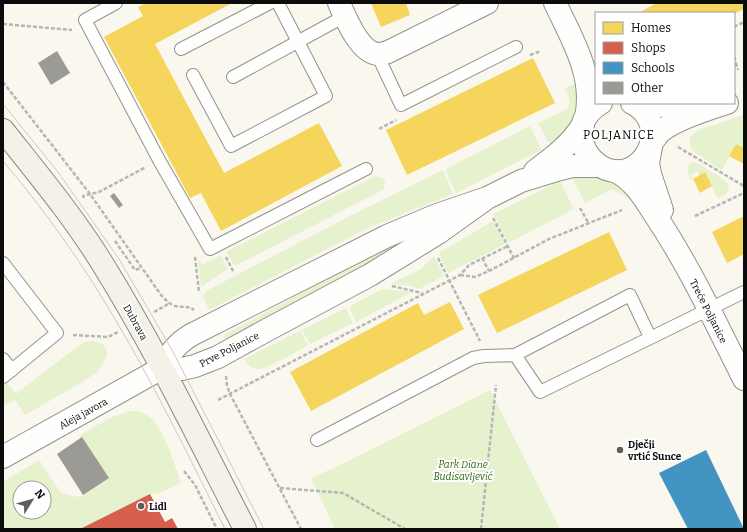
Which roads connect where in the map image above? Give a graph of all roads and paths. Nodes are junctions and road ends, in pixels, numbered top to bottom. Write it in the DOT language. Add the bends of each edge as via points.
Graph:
graph roads {
  1 [pos="116,3"];
  2 [pos="270,3"];
  3 [pos="278,3"];
  4 [pos="487,3"];
  5 [pos="555,3"];
  6 [pos="342,9"];
  7 [pos="744,22"];
  8 [pos="3,24"];
  9 [pos="735,26"];
  10 [pos="91,32"];
  11 [pos="298,41"];
  12 [pos="576,45"];
  13 [pos="516,47"];
  14 [pos="181,49"];
  15 [pos="372,51"];
  16 [pos="541,51"];
  17 [pos="528,56"];
  18 [pos="735,60"];
  19 [pos="738,70"];
  20 [pos="595,73"];
  21 [pos="194,75"];
  22 [pos="233,77"];
  23 [pos="3,82"];
  24 [pos="635,104"];
  25 [pos="674,104"];
  26 [pos="724,104"];
  27 [pos="590,115"];
  28 [pos="386,126"];
  29 [pos="379,129"];
  30 [pos="3,130"];
  31 [pos="651,145"];
  32 [pos="678,148"];
  33 [pos="159,160"];
  34 [pos="607,168"];
  35 [pos="366,169"];
  36 [pos="521,181"];
  37 [pos="744,186"];
  38 [pos="744,193"];
  39 [pos="90,194"];
  40 [pos="83,196"];
  41 [pos="490,208"];
  42 [pos="580,208"];
  43 [pos="622,210"];
  44 [pos="695,216"];
  45 [pos="589,224"];
  46 [pos="674,243"];
  47 [pos="508,246"];
  48 [pos="435,252"];
  49 [pos="482,258"];
  50 [pos="514,258"];
  51 [pos="3,263"];
  52 [pos="141,268"];
  53 [pos="135,270"];
  54 [pos="489,271"];
  55 [pos="460,275"];
  56 [pos="449,279"];
  57 [pos="388,286"];
  58 [pos="744,292"];
  59 [pos="423,293"];
  60 [pos="170,303"];
  61 [pos="161,308"];
  62 [pos="708,309"];
  63 [pos="197,313"];
  64 [pos="57,333"];
  65 [pos="108,337"];
  66 [pos="650,337"];
  67 [pos="483,347"];
  68 [pos="516,355"];
  69 [pos="3,359"];
  70 [pos="162,368"];
  71 [pos="225,371"];
  72 [pos="7,374"];
  73 [pos="744,379"];
  74 [pos="496,385"];
  75 [pos="230,394"];
  76 [pos="218,400"];
  77 [pos="317,440"];
  78 [pos="3,457"];
  79 [pos="184,471"];
  80 [pos="280,488"];
  81 [pos="217,529"];
  82 [pos="245,529"];
  83 [pos="301,529"];
  84 [pos="405,529"];
  85 [pos="481,529"];
  1 -- 10 [label="lane" via="85,20"];
  2 -- 14 [label="lane"];
  3 -- 11 [label="lane"];
  4 -- 15 [label="street" via="388,52"];
  5 -- 12 [label="street"];
  6 -- 11 [label="lane"];
  6 -- 15 [label="street" via="356,38"];
  7 -- 9 [label="path"];
  8 -- 10 [label="path"];
  10 -- 33 [label="lane"];
  11 -- 21 [label="lane" via="326,96 231,146"];
  11 -- 22 [label="lane"];
  12 -- 20 [label="street"];
  12 -- 27 [label="street" via="587,81"];
  13 -- 15 [label="lane" via="402,105"];
  16 -- 17 [label="path"];
  18 -- 19 [label="path"];
  23 -- 39 [label="path"];
  24 -- 25 [label="street" via="659,107"];
  24 -- 31 [label="street, Treće Poljanice" via="645,112 650,121 653,132"];
  26 -- 31 [label="street" via="670,125"];
  27 -- 34 [label="street, Treće Poljanice" via="582,137 584,148 590,158"];
  27 -- 36 [label="street, Prve Poljanice" via="565,148"];
  28 -- 29 [label="path"];
  30 -- 70 [label="main road, Dubrava" via="48,186 101,262"];
  31 -- 34 [label="street, Prve Poljanice" via="637,165 626,170"];
  31 -- 46 [label="street, Treće Poljanice" via="648,163 650,174"];
  32 -- 37 [label="path"];
  33 -- 35 [label="lane" via="210,249"];
  33 -- 39 [label="path" via="99,192"];
  34 -- 36 [label="street, Prve Poljanice" via="573,166"];
  34 -- 46 [label="street, Treće Poljanice" via="624,175 640,193"];
  36 -- 41 [label="street, Prve Poljanice"];
  38 -- 44 [label="path"];
  39 -- 40 [label="path"];
  39 -- 52 [label="path"];
  41 -- 47 [label="path"];
  41 -- 70 [label="street, Prve Poljanice" via="438,233 370,275 218,357 188,368"];
  41 -- 70 [label="street, Prve Poljanice" via="437,215 387,236 181,342 172,350"];
  42 -- 45 [label="path"];
  43 -- 45 [label="path"];
  45 -- 50 [label="path" via="549,239"];
  46 -- 62 [label="street, Treće Poljanice"];
  47 -- 49 [label="path"];
  47 -- 50 [label="path"];
  48 -- 56 [label="path"];
  49 -- 54 [label="path"];
  49 -- 55 [label="path" via="469,265"];
  50 -- 54 [label="path"];
  51 -- 64 [label="lane"];
  52 -- 53 [label="path"];
  52 -- 60 [label="path"];
  54 -- 55 [label="path" via="474,277"];
  55 -- 56 [label="path"];
  56 -- 59 [label="path"];
  56 -- 67 [label="path"];
  57 -- 59 [label="path"];
  58 -- 62 [label="lane"];
  59 -- 75 [label="path"];
  60 -- 61 [label="path"];
  60 -- 63 [label="path" via="192,308"];
  62 -- 66 [label="lane"];
  62 -- 73 [label="street, Treće Poljanice"];
  64 -- 65 [label="path"];
  64 -- 72 [label="lane"];
  66 -- 68 [label="lane" via="540,392"];
  66 -- 68 [label="lane" via="630,295"];
  68 -- 77 [label="lane" via="472,358"];
  69 -- 72 [label="lane"];
  70 -- 78 [label="street, Aleja javora"];
  70 -- 82 [label="main road, Dubrava"];
  71 -- 75 [label="path"];
  74 -- 85 [label="path"];
  75 -- 76 [label="path"];
  75 -- 80 [label="path"];
  79 -- 81 [label="path" via="195,485"];
  80 -- 83 [label="path"];
  80 -- 84 [label="path" via="344,493"];
}
